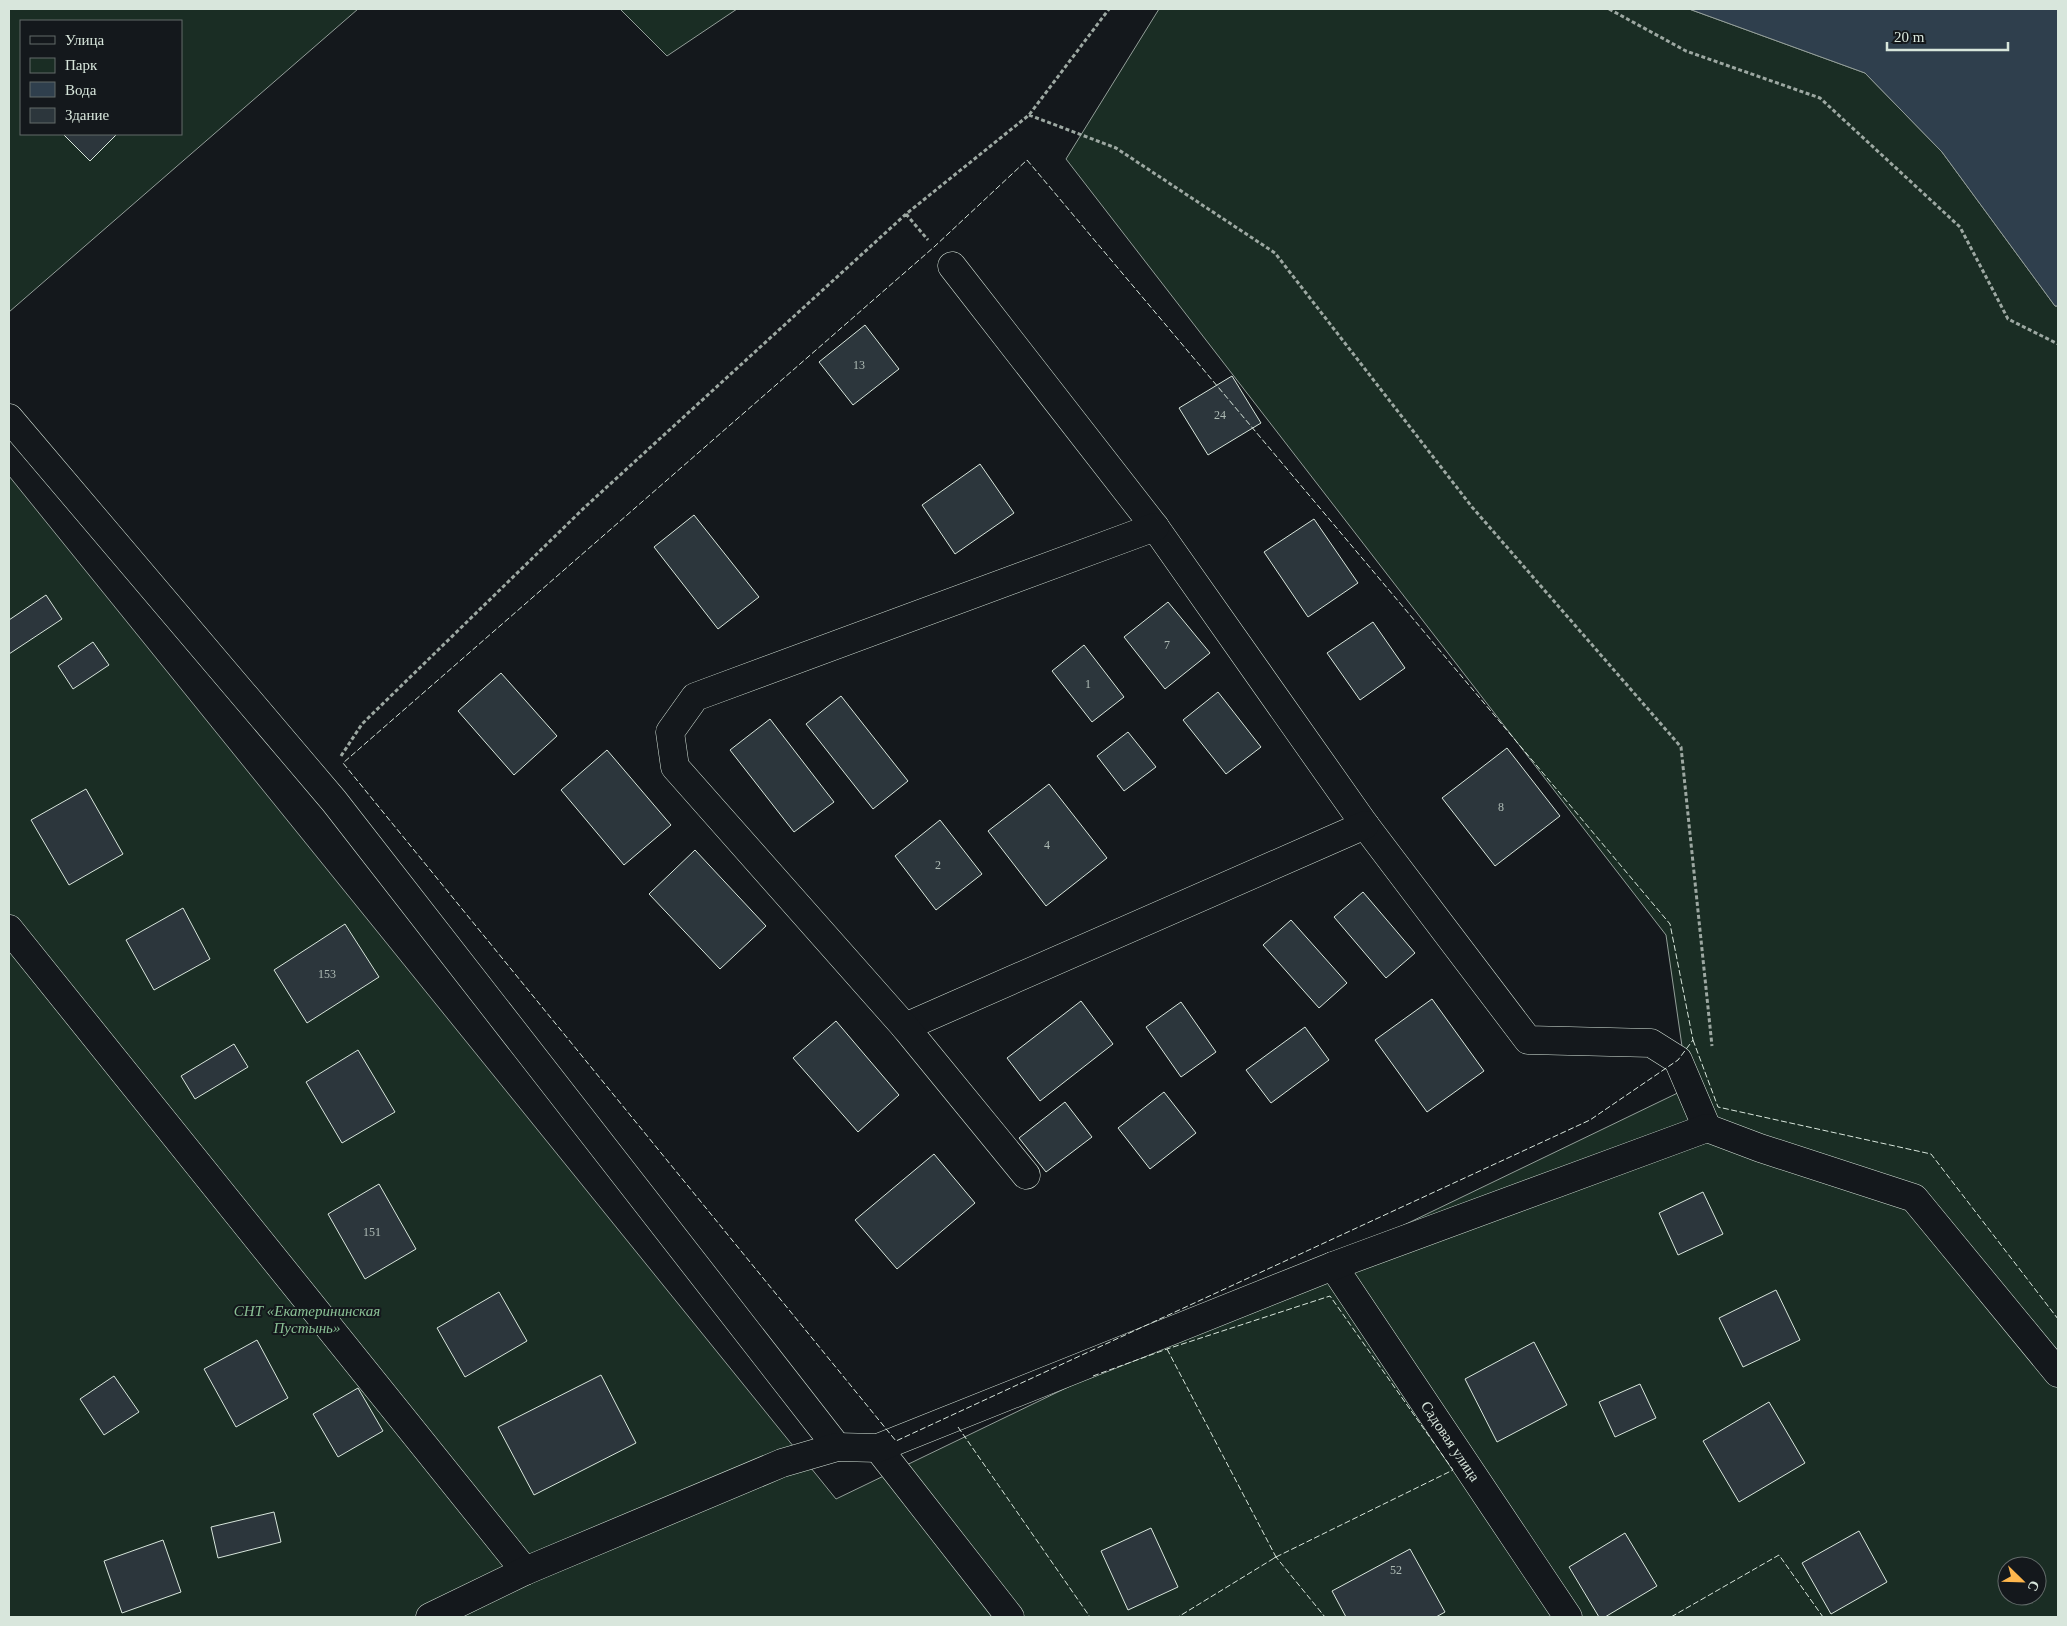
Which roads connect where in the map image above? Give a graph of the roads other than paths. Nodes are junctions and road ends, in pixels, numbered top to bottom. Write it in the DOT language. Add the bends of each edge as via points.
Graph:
graph roads {
  1 [pos="952,266"];
  2 [pos="9,418"];
  3 [pos="1155,527"];
  4 [pos="1365,825"];
  5 [pos="9,929"];
  6 [pos="905,1027"];
  7 [pos="1707,1128"];
  8 [pos="1026,1175"];
  9 [pos="1333,1266"];
  10 [pos="2058,1373"];
  11 [pos="837,1447"];
  12 [pos="878,1448"];
  13 [pos="525,1571"];
  14 [pos="430,1617"];
  15 [pos="1010,1617"];
  16 [pos="1568,1617"];
  1 -- 3 [label="street"];
  2 -- 11 [label="street" via="334,801"];
  3 -- 4 [label="street"];
  3 -- 6 [label="street" via="695,697 670,732 675,767"];
  4 -- 6 [label="street"];
  4 -- 7 [label="street" via="1528,1040 1651,1043 1678,1060"];
  5 -- 13 [label="street"];
  6 -- 8 [label="street"];
  7 -- 9 [label="street"];
  7 -- 10 [label="street" via="1914,1198"];
  9 -- 12 [label="street"];
  9 -- 16 [label="street, Садовая улица"];
  11 -- 12 [label="street"];
  11 -- 13 [label="street" via="782,1463"];
  12 -- 15 [label="street"];
  13 -- 14 [label="street"];
}
